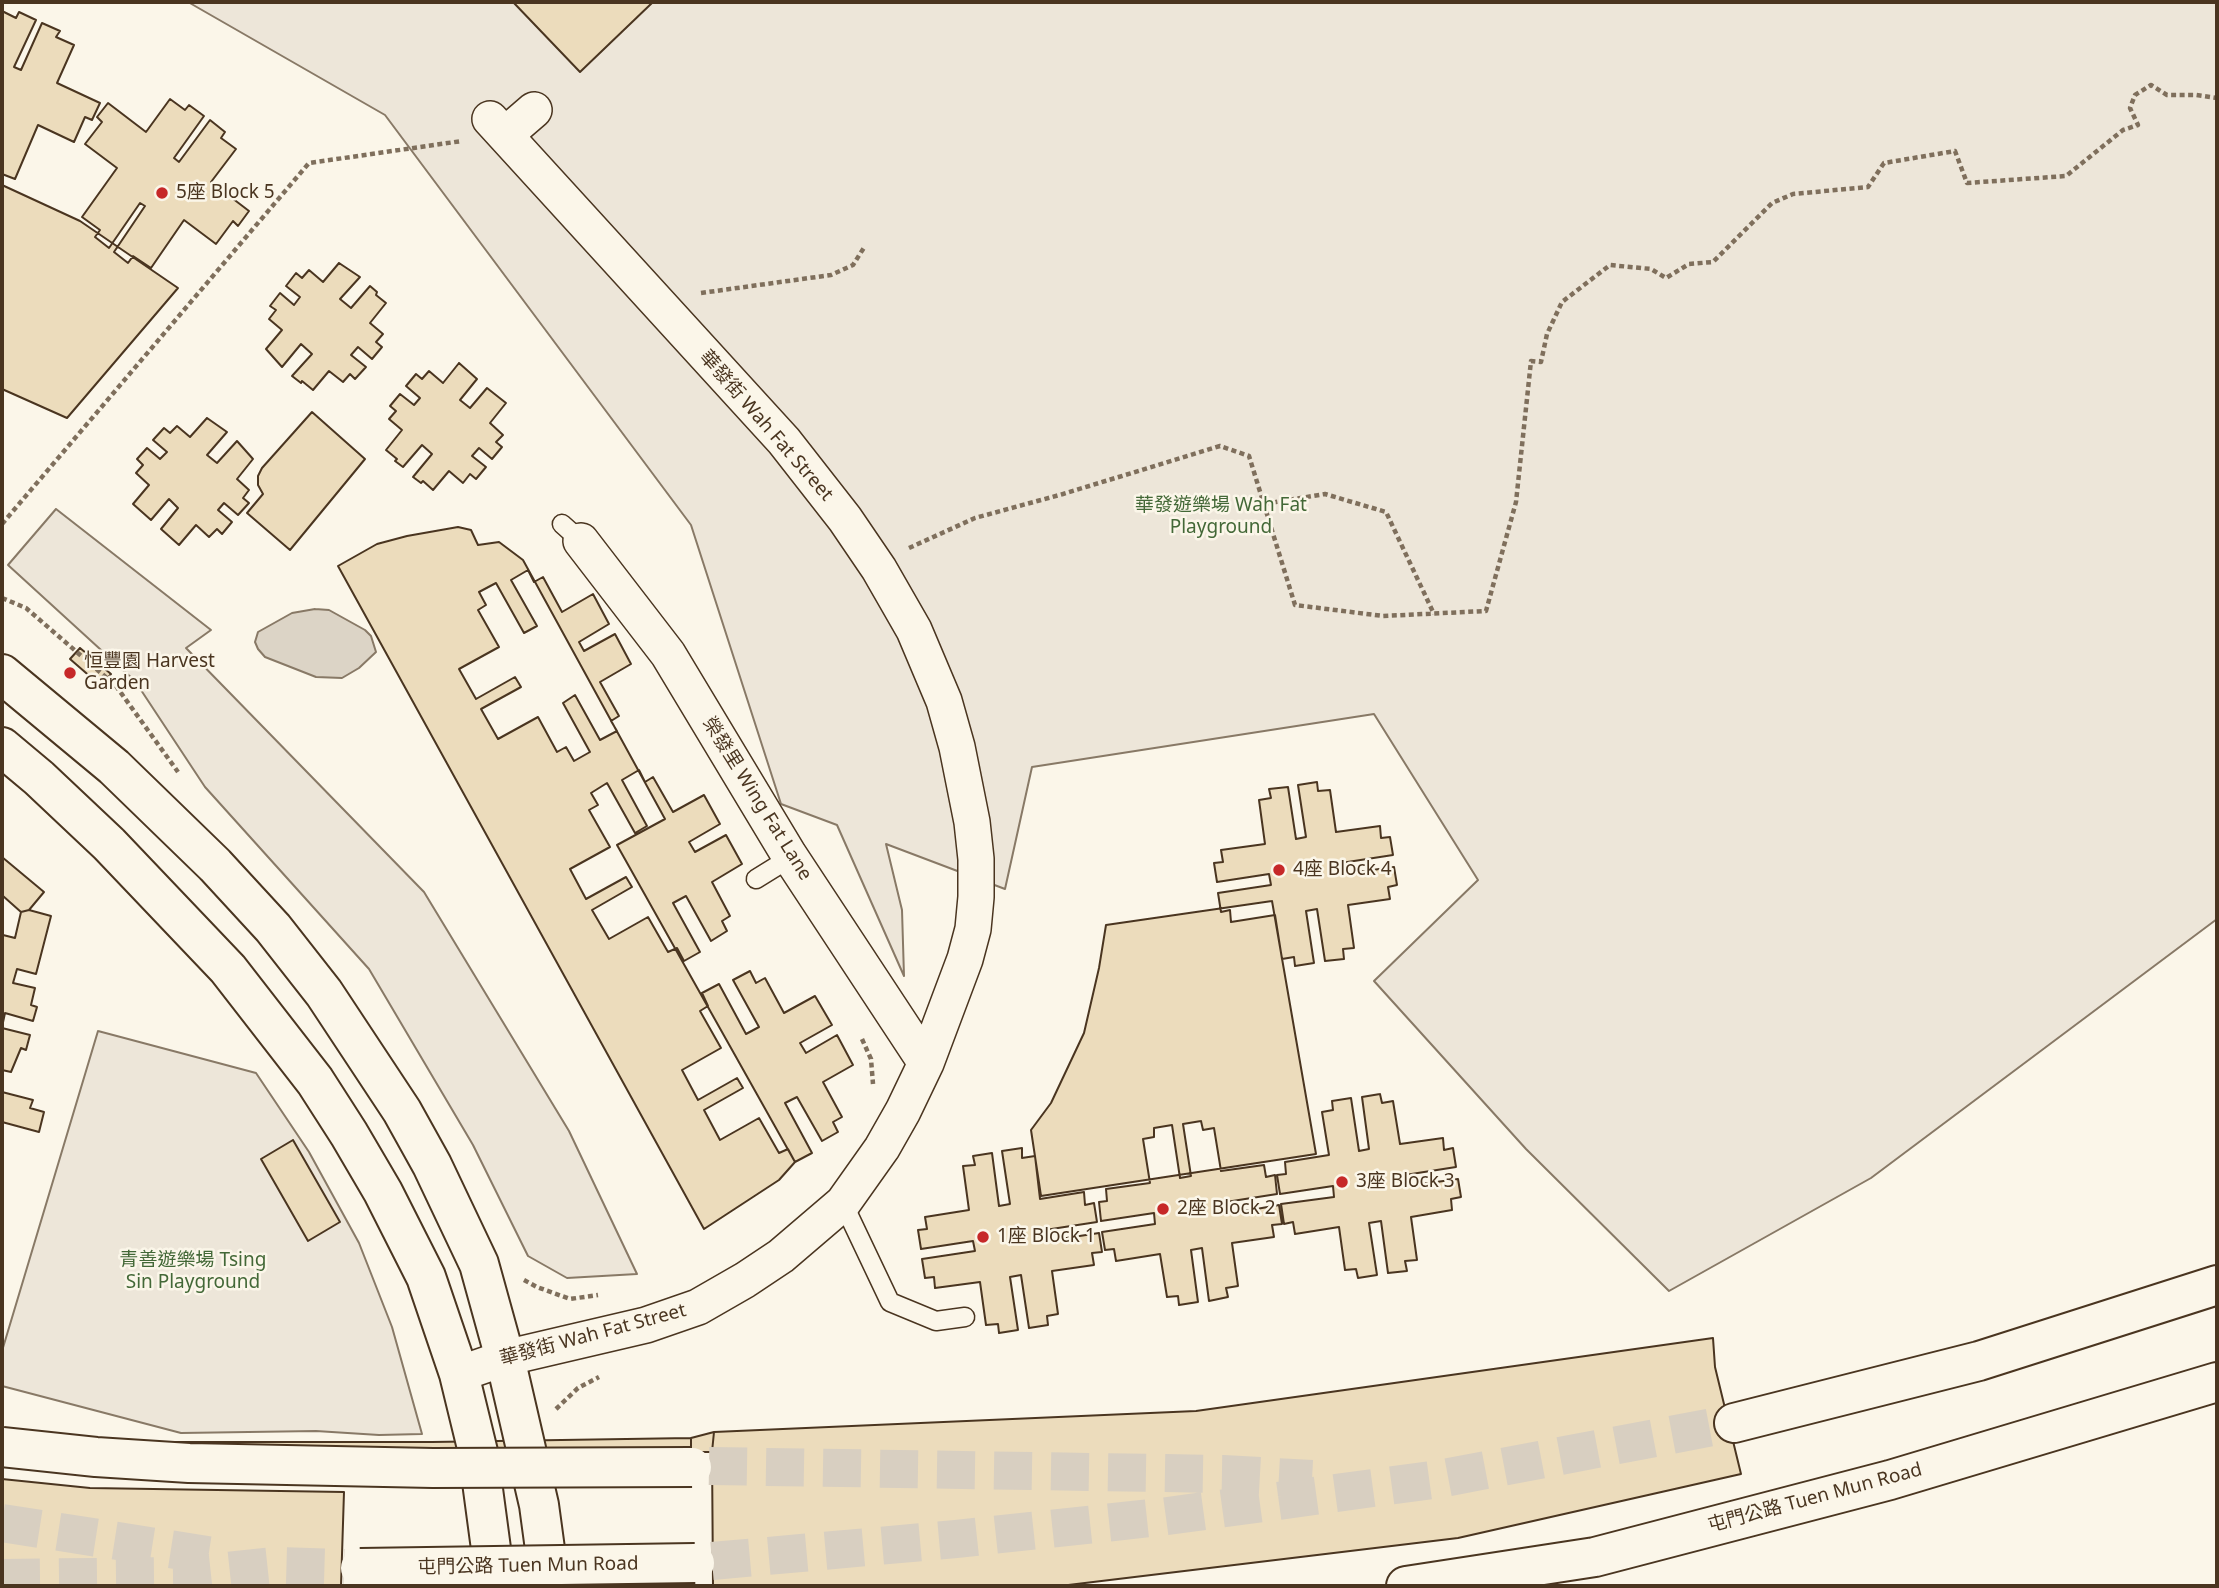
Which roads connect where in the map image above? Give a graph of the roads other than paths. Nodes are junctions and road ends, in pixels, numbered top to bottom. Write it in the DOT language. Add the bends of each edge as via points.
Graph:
graph roads {
  1 [pos="534,110"];
  2 [pos="571,532"];
  3 [pos="2,674"];
  4 [pos="2,747"];
  5 [pos="789,855"];
  6 [pos="756,879"];
  7 [pos="926,1063"];
  8 [pos="843,1203"];
  9 [pos="2217,1285"];
  10 [pos="965,1317"];
  11 [pos="505,1358"];
  12 [pos="459,1374"];
  13 [pos="2217,1382"];
  14 [pos="1734,1423"];
  15 [pos="2,1447"];
  16 [pos="700,1466"];
  17 [pos="703,1562"];
  18 [pos="352,1568"];
  19 [pos="496,1586"];
  20 [pos="550,1586"];
  21 [pos="1406,1586"];
  1 -- 7 [label="street, 華發街 Wah Fat Street" via="485,129 792,450 879,569 914,630 944,701 970,809 976,859 974,918 965,960"];
  2 -- 5 [label="street, 榮發里 Wing Fat Lane" via="668,654"];
  3 -- 11 [label="main road" via="114,766 215,864 324,993 432,1165 479,1264"];
  4 -- 12 [label="main road" via="175,911 228,969 314,1081 383,1192 426,1277"];
  5 -- 6 [label="lane"];
  5 -- 7 [label="street, 榮發里 Wing Fat Lane"];
  7 -- 8 [label="street, 華發街 Wah Fat Street" via="882,1149"];
  8 -- 10 [label="lane" via="890,1302 936,1321"];
  8 -- 11 [label="street, 華發街 Wah Fat Street" via="781,1256 698,1307 646,1325"];
  9 -- 14 [label="main road" via="1979,1361"];
  11 -- 12 [label="street, 華發街 Wah Fat Street"];
  11 -- 20 [label="main road" via="539,1505"];
  12 -- 19 [label="main road" via="478,1452"];
  13 -- 21 [label="main road, 屯門公路 Tuen Mun Road" via="1890,1480 1595,1557"];
  15 -- 16 [label="main road, bridge" via="189,1463 433,1468"];
  17 -- 18 [label="main road, 屯門公路 Tuen Mun Road, bridge"];
}
